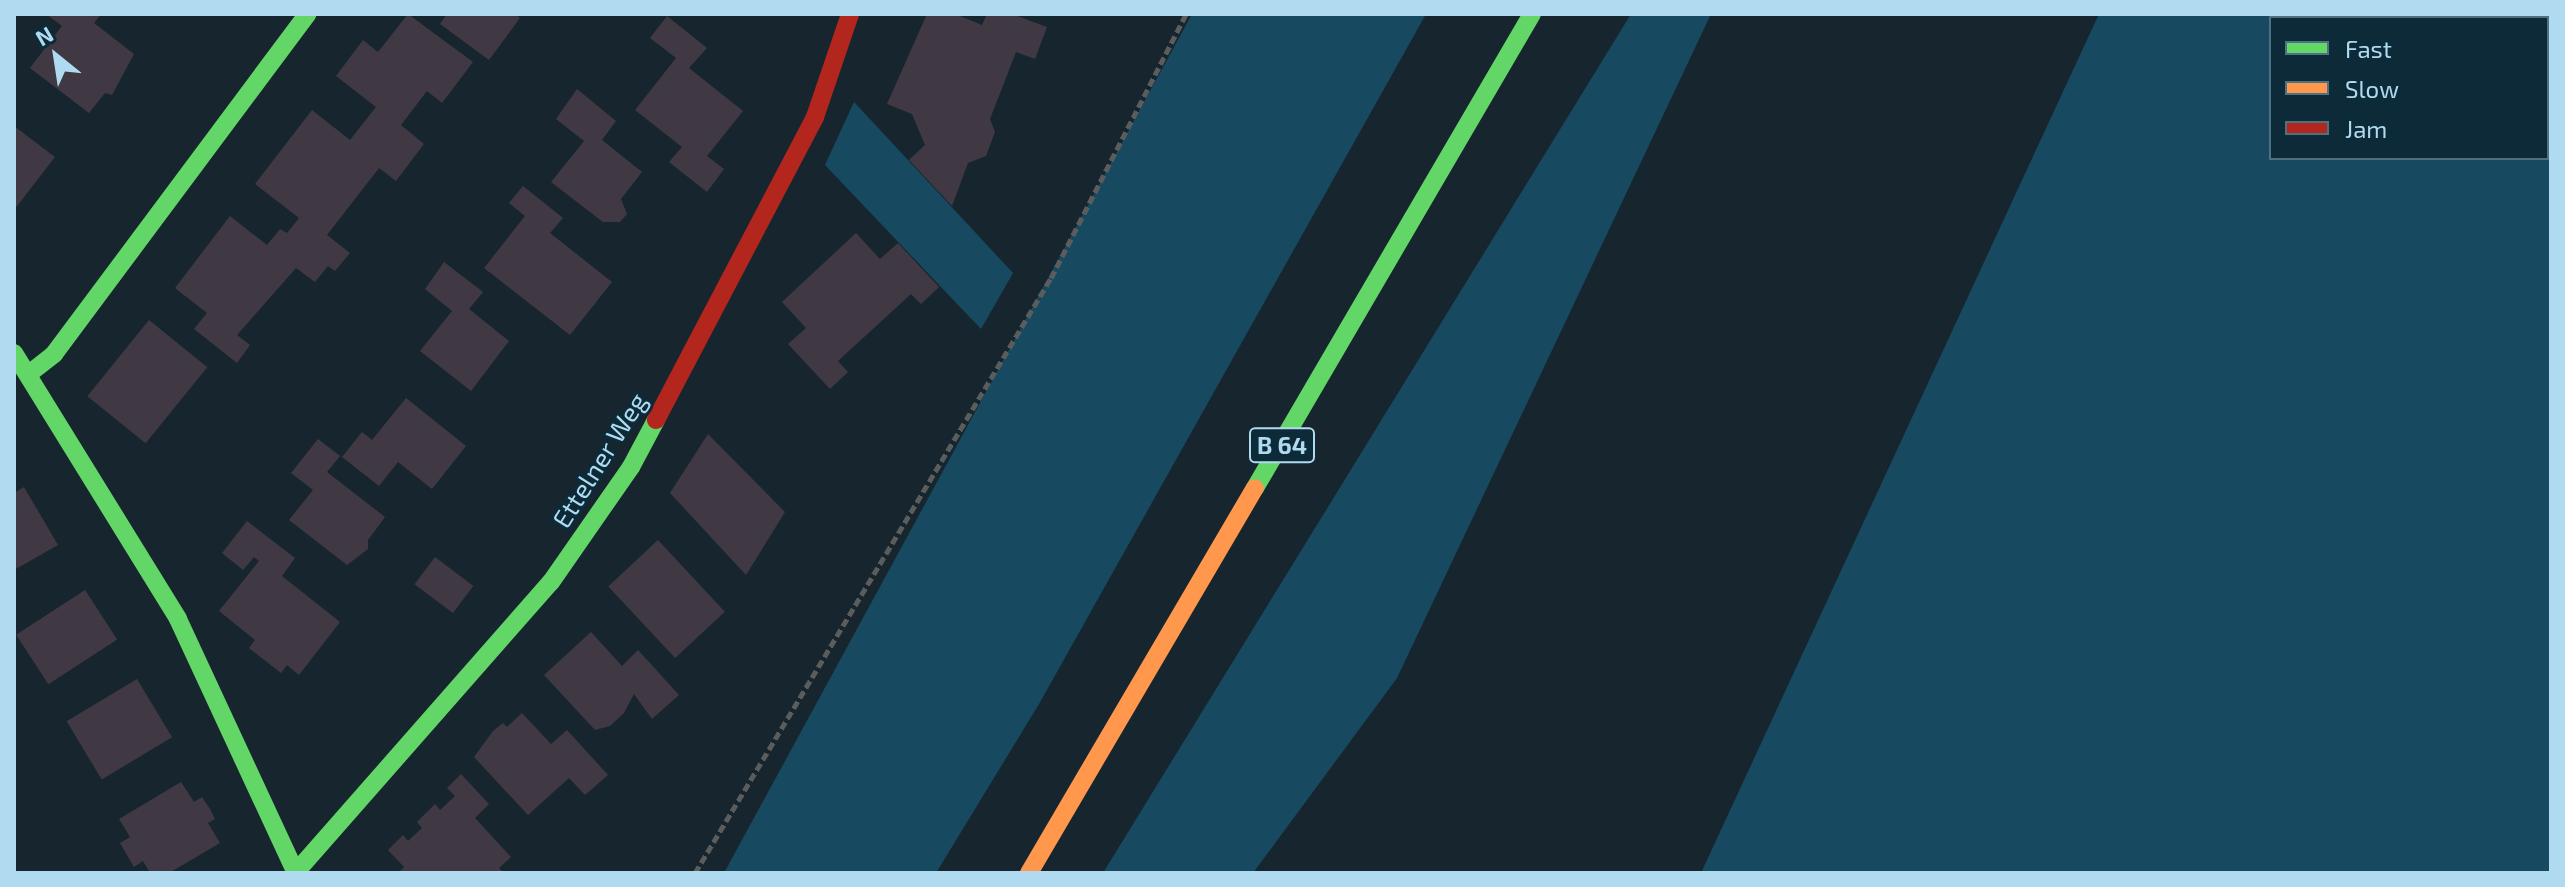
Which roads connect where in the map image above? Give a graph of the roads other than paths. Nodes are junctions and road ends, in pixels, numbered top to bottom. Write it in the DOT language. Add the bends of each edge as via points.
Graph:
graph roads {
  1 [pos="307,14"];
  2 [pos="850,14"];
  3 [pos="1532,14"];
  4 [pos="14,353"];
  5 [pos="30,373"];
  6 [pos="296,873"];
  7 [pos="1029,873"];
  1 -- 5 [label="main road" via="54,354"];
  2 -- 6 [label="main road, Ettelner Weg" via="815,117 631,467 551,582"];
  3 -- 7 [label="main road, B 64"];
  4 -- 5 [label="main road, Ettelner Weg"];
  5 -- 6 [label="main road, Ettelner Weg" via="178,619"];
}
